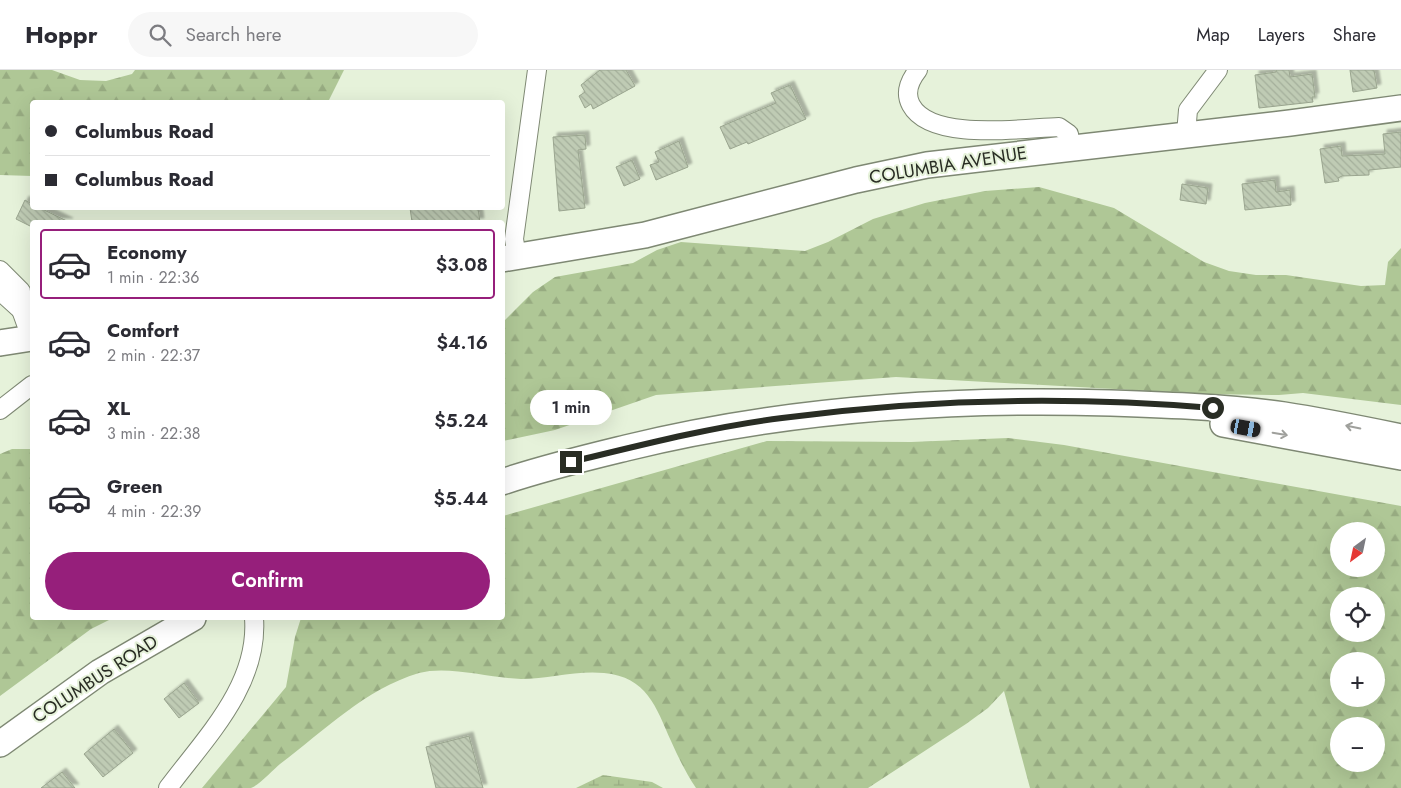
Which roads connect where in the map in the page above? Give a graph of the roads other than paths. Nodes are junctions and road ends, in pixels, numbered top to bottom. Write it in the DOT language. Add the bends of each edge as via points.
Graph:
graph roads {
  1 [pos="537,70"];
  2 [pos="918,70"];
  3 [pos="1218,70"];
  4 [pos="1401,108"];
  5 [pos="1186,134"];
  6 [pos="1071,147"];
  7 [pos="510,258"];
  8 [pos="0,270"];
  9 [pos="0,291"];
  10 [pos="22,310"];
  11 [pos="30,332"];
  12 [pos="30,338"];
  13 [pos="0,343"];
  14 [pos="30,387"];
  15 [pos="1130,404"];
  16 [pos="0,410"];
  17 [pos="1401,437"];
  18 [pos="1401,457"];
  19 [pos="505,481"];
  20 [pos="190,620"];
  21 [pos="254,620"];
  22 [pos="0,744"];
  23 [pos="168,788"];
  1 -- 7 [label="street"];
  2 -- 6 [label="street" via="907,90 908,99 925,120 952,128 1060,127 1069,134"];
  3 -- 5 [label="street" via="1188,110"];
  4 -- 5 [label="main road, COLUMBIA AVENUE"];
  5 -- 6 [label="main road, COLUMBIA AVENUE"];
  6 -- 7 [label="main road, COLUMBIA AVENUE" via="927,165 856,180 646,235"];
  8 -- 10 [label="street" via="19,288"];
  9 -- 10 [label="street"];
  10 -- 11 [label="street"];
  12 -- 13 [label="main road"];
  14 -- 16 [label="street"];
  17 -- 15 [label="main road, one-way" via="1282,415"];
  15 -- 18 [label="main road, one-way" via="1197,420"];
  15 -- 19 [label="main road" via="976,401 844,410 780,418 652,442"];
  20 -- 22 [label="main road, COLUMBUS ROAD" via="100,672"];
  21 -- 23 [label="street" via="253,648 240,689"];
}
